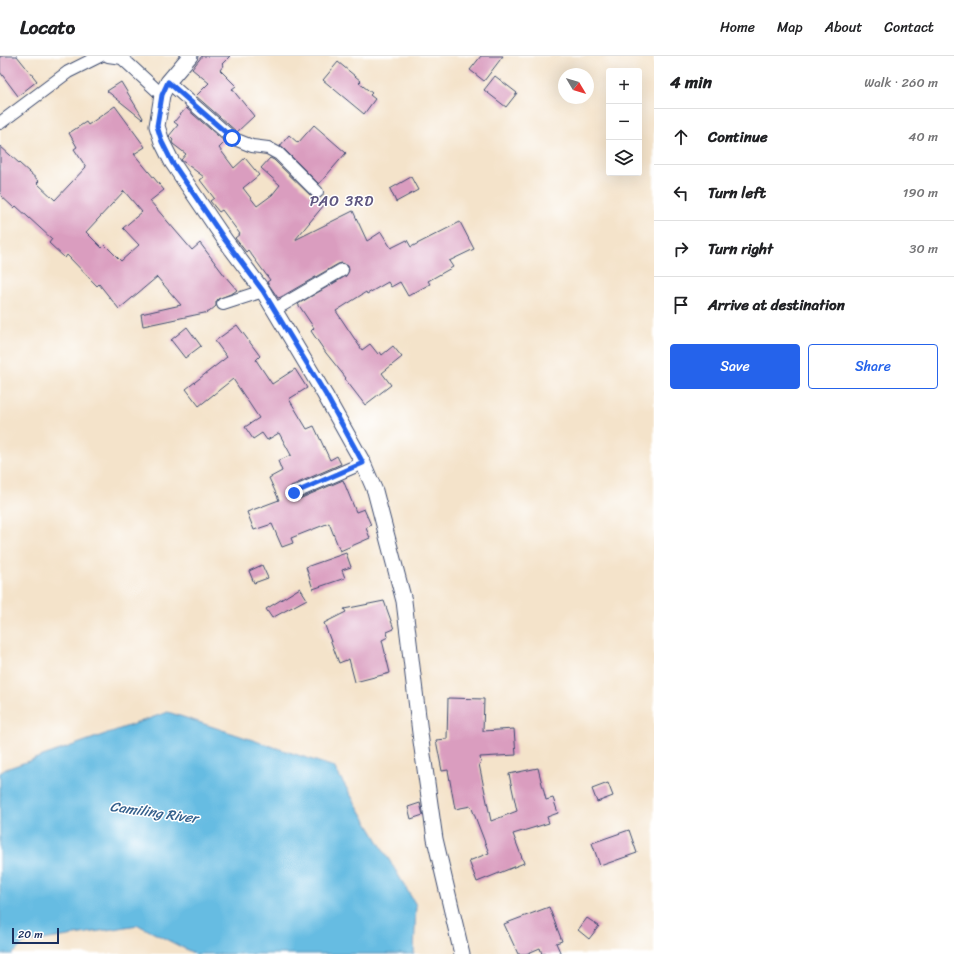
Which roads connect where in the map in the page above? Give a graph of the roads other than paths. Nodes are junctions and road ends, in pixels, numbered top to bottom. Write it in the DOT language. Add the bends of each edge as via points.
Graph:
graph roads {
  1 [pos="100,56"];
  2 [pos="108,56"];
  3 [pos="190,56"];
  4 [pos="165,89"];
  5 [pos="0,123"];
  6 [pos="317,192"];
  7 [pos="342,270"];
  8 [pos="263,291"];
  9 [pos="223,304"];
  10 [pos="274,310"];
  11 [pos="363,463"];
  12 [pos="294,493"];
  13 [pos="462,954"];
  1 -- 5 [label="street" via="68,72"];
  2 -- 4 [label="street" via="122,58"];
  3 -- 4 [label="street"];
  4 -- 6 [label="street" via="232,138 252,146 268,148 279,154"];
  4 -- 8 [label="street" via="157,126 162,142 172,162"];
  7 -- 10 [label="street"];
  8 -- 9 [label="street"];
  8 -- 10 [label="street"];
  10 -- 11 [label="street" via="326,395"];
  11 -- 12 [label="street"];
  11 -- 13 [label="street" via="375,491 404,601 435,839"];
}
